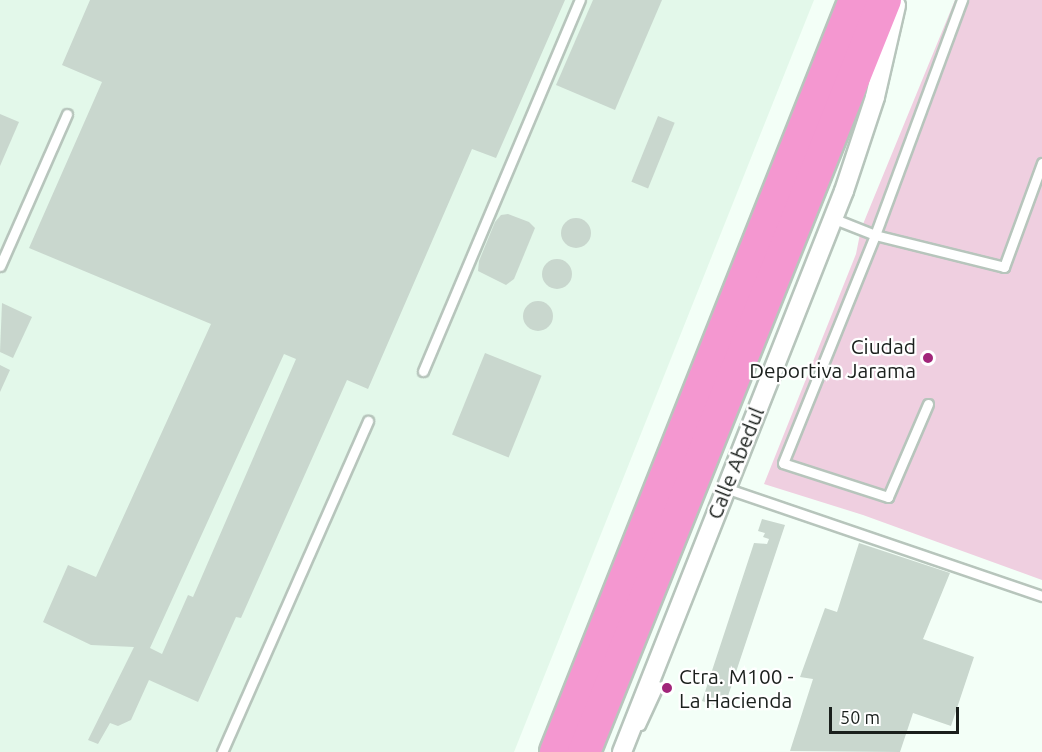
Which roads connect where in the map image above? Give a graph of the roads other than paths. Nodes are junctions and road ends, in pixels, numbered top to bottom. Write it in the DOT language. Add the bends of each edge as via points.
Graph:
graph roads {
  1 [pos="580,0"];
  2 [pos="855,0"];
  3 [pos="885,0"];
  4 [pos="897,0"];
  5 [pos="962,0"];
  6 [pos="67,114"];
  7 [pos="1042,163"];
  8 [pos="832,218"];
  9 [pos="875,235"];
  10 [pos="0,266"];
  11 [pos="423,371"];
  12 [pos="928,404"];
  13 [pos="368,421"];
  14 [pos="725,488"];
  15 [pos="1042,596"];
  16 [pos="222,752"];
  17 [pos="556,752"];
  18 [pos="584,752"];
  19 [pos="622,752"];
  1 -- 11 [label="lane"];
  2 -- 17 [label="highway"];
  3 -- 18 [label="highway"];
  4 -- 8 [label="street, Calle Abedul" via="875,97"];
  5 -- 9 [label="lane"];
  6 -- 10 [label="lane"];
  7 -- 9 [label="lane" via="1004,267"];
  8 -- 9 [label="lane"];
  8 -- 14 [label="street, Calle Abedul"];
  9 -- 12 [label="lane" via="783,463 888,497"];
  13 -- 16 [label="lane"];
  14 -- 15 [label="lane"];
  14 -- 19 [label="street, Calle Abedul"];
}
